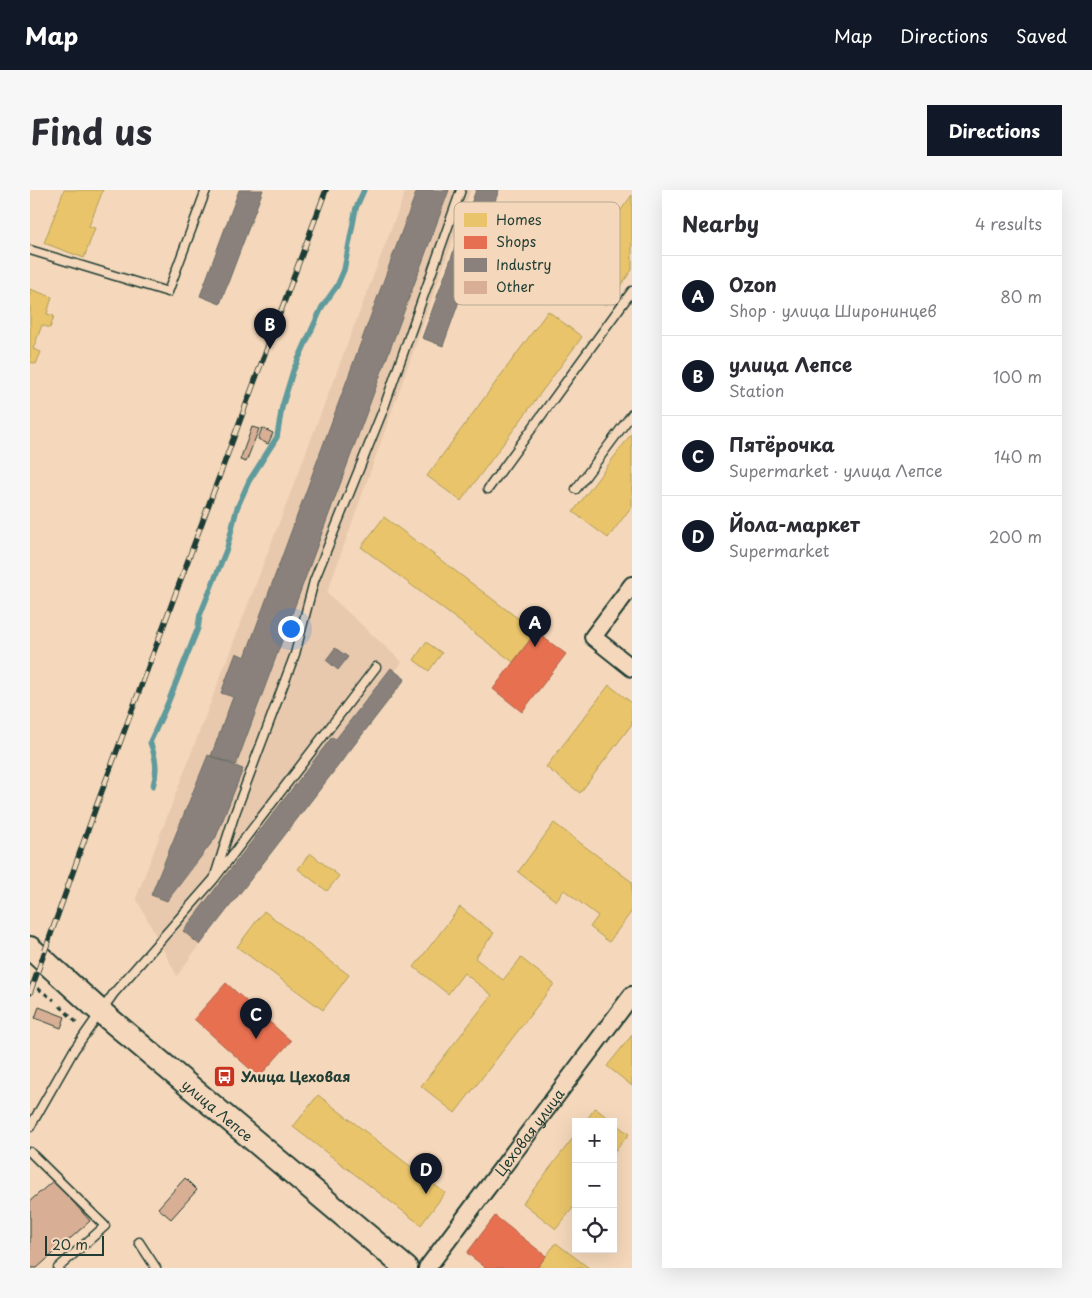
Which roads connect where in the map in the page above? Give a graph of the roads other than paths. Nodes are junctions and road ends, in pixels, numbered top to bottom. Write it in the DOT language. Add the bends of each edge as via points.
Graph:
graph roads {
  1 [pos="206,190"];
  2 [pos="461,190"];
  3 [pos="457,202"];
  4 [pos="454,210"];
  5 [pos="30,250"];
  6 [pos="632,291"];
  7 [pos="632,414"];
  8 [pos="488,489"];
  9 [pos="576,489"];
  10 [pos="632,585"];
  11 [pos="376,667"];
  12 [pos="632,668"];
  13 [pos="214,880"];
  14 [pos="30,948"];
  15 [pos="632,995"];
  16 [pos="101,1012"];
  17 [pos="30,1127"];
  18 [pos="30,1152"];
  19 [pos="138,1242"];
  20 [pos="58,1268"];
  21 [pos="156,1268"];
  22 [pos="406,1268"];
  23 [pos="427,1268"];
  1 -- 5 [label="lane" via="168,292"];
  2 -- 3 [label="lane"];
  4 -- 13 [label="lane" via="383,410 314,581 295,654 234,816"];
  6 -- 8 [label="lane"];
  7 -- 9 [label="lane"];
  10 -- 12 [label="street" via="593,638"];
  11 -- 13 [label="lane"];
  13 -- 16 [label="lane"];
  14 -- 16 [label="main road, улица Лепсе"];
  15 -- 23 [label="street, Цеховая улица"];
  16 -- 17 [label="lane"];
  16 -- 22 [label="main road, улица Лепсе"];
  18 -- 20 [label="lane" via="105,1226"];
  19 -- 21 [label="lane"];
}
